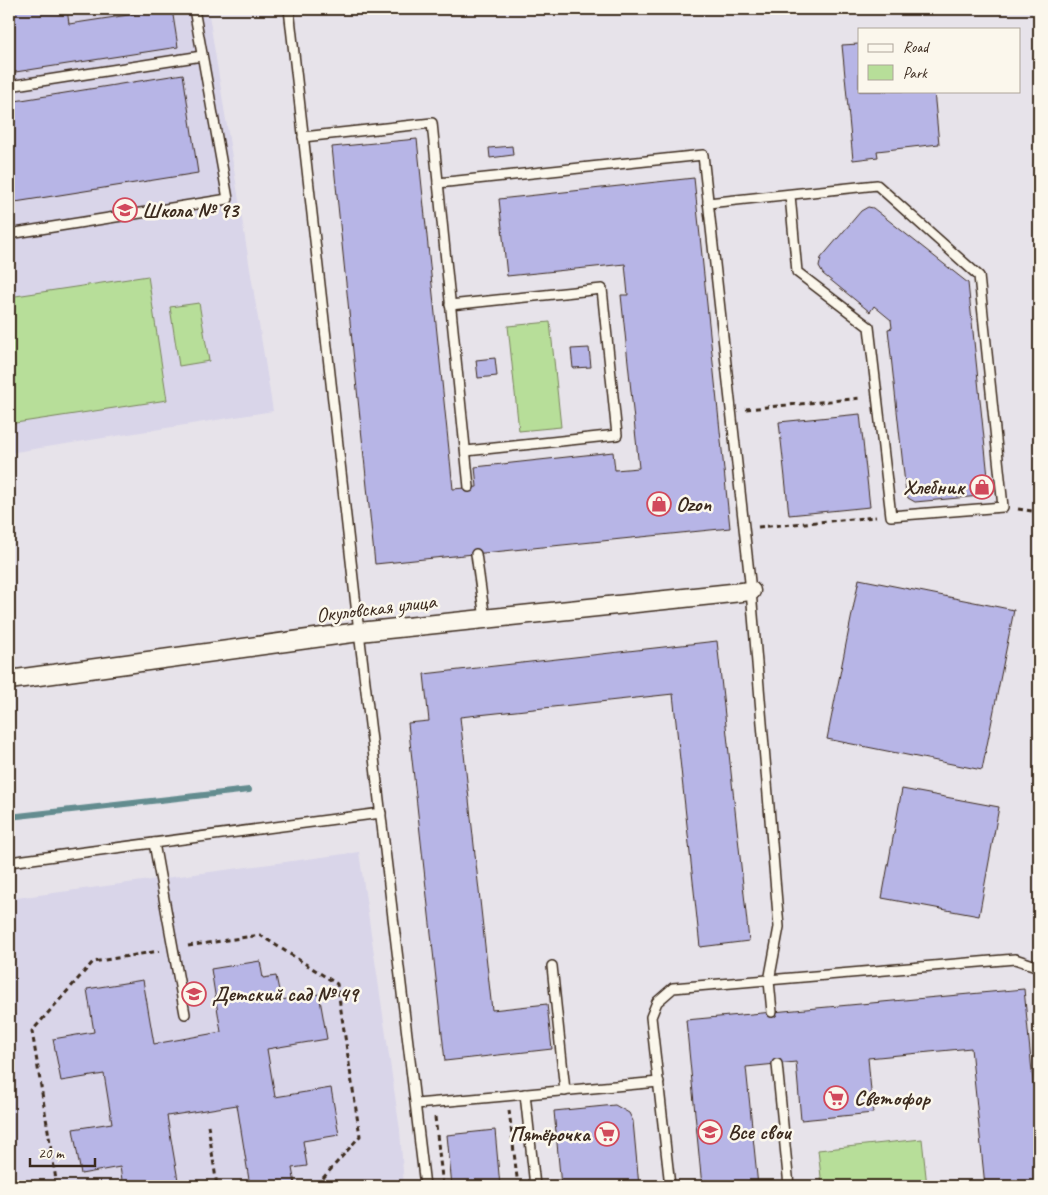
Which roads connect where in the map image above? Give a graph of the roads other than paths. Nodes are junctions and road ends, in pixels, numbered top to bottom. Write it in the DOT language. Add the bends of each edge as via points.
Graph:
graph roads {
  1 [pos="194,9"];
  2 [pos="289,9"];
  3 [pos="202,56"];
  4 [pos="9,86"];
  5 [pos="303,137"];
  6 [pos="438,183"];
  7 [pos="790,195"];
  8 [pos="708,203"];
  9 [pos="9,234"];
  10 [pos="450,305"];
  11 [pos="466,451"];
  12 [pos="469,487"];
  13 [pos="476,554"];
  14 [pos="750,592"];
  15 [pos="485,619"];
  16 [pos="359,632"];
  17 [pos="9,680"];
  18 [pos="381,813"];
  19 [pos="154,843"];
  20 [pos="9,862"];
  21 [pos="552,966"];
  22 [pos="1039,967"];
  23 [pos="769,980"];
  24 [pos="772,1012"];
  25 [pos="185,1014"];
  26 [pos="777,1064"];
  27 [pos="659,1082"];
  28 [pos="565,1091"];
  29 [pos="525,1094"];
  30 [pos="416,1104"];
  31 [pos="425,1186"];
  32 [pos="535,1186"];
  33 [pos="670,1186"];
  34 [pos="789,1186"];
  1 -- 3 [label="lane"];
  2 -- 5 [label="lane"];
  3 -- 4 [label="lane"];
  3 -- 9 [label="lane" via="228,199"];
  5 -- 6 [label="lane" via="432,123"];
  5 -- 16 [label="lane"];
  6 -- 8 [label="lane" via="703,155"];
  6 -- 10 [label="lane"];
  7 -- 7 [label="lane" via="797,272 869,327 891,516 1003,507 979,276 877,185"];
  7 -- 8 [label="lane"];
  8 -- 14 [label="lane"];
  10 -- 11 [label="lane"];
  10 -- 11 [label="lane" via="602,289 617,436"];
  11 -- 12 [label="lane"];
  13 -- 15 [label="lane"];
  14 -- 15 [label="street, Окуловская улица"];
  14 -- 23 [label="lane" via="779,927"];
  15 -- 16 [label="street, Окуловская улица"];
  16 -- 17 [label="street, Окуловская улица"];
  16 -- 18 [label="lane"];
  18 -- 19 [label="lane"];
  18 -- 30 [label="lane"];
  19 -- 20 [label="lane"];
  19 -- 25 [label="lane"];
  21 -- 28 [label="lane"];
  22 -- 23 [label="lane" via="1015,958"];
  23 -- 24 [label="lane"];
  23 -- 27 [label="lane" via="673,988 657,1002 651,1017"];
  26 -- 34 [label="lane"];
  27 -- 28 [label="lane"];
  27 -- 33 [label="lane"];
  28 -- 29 [label="lane"];
  29 -- 30 [label="lane"];
  29 -- 32 [label="lane"];
  30 -- 31 [label="lane"];
}
